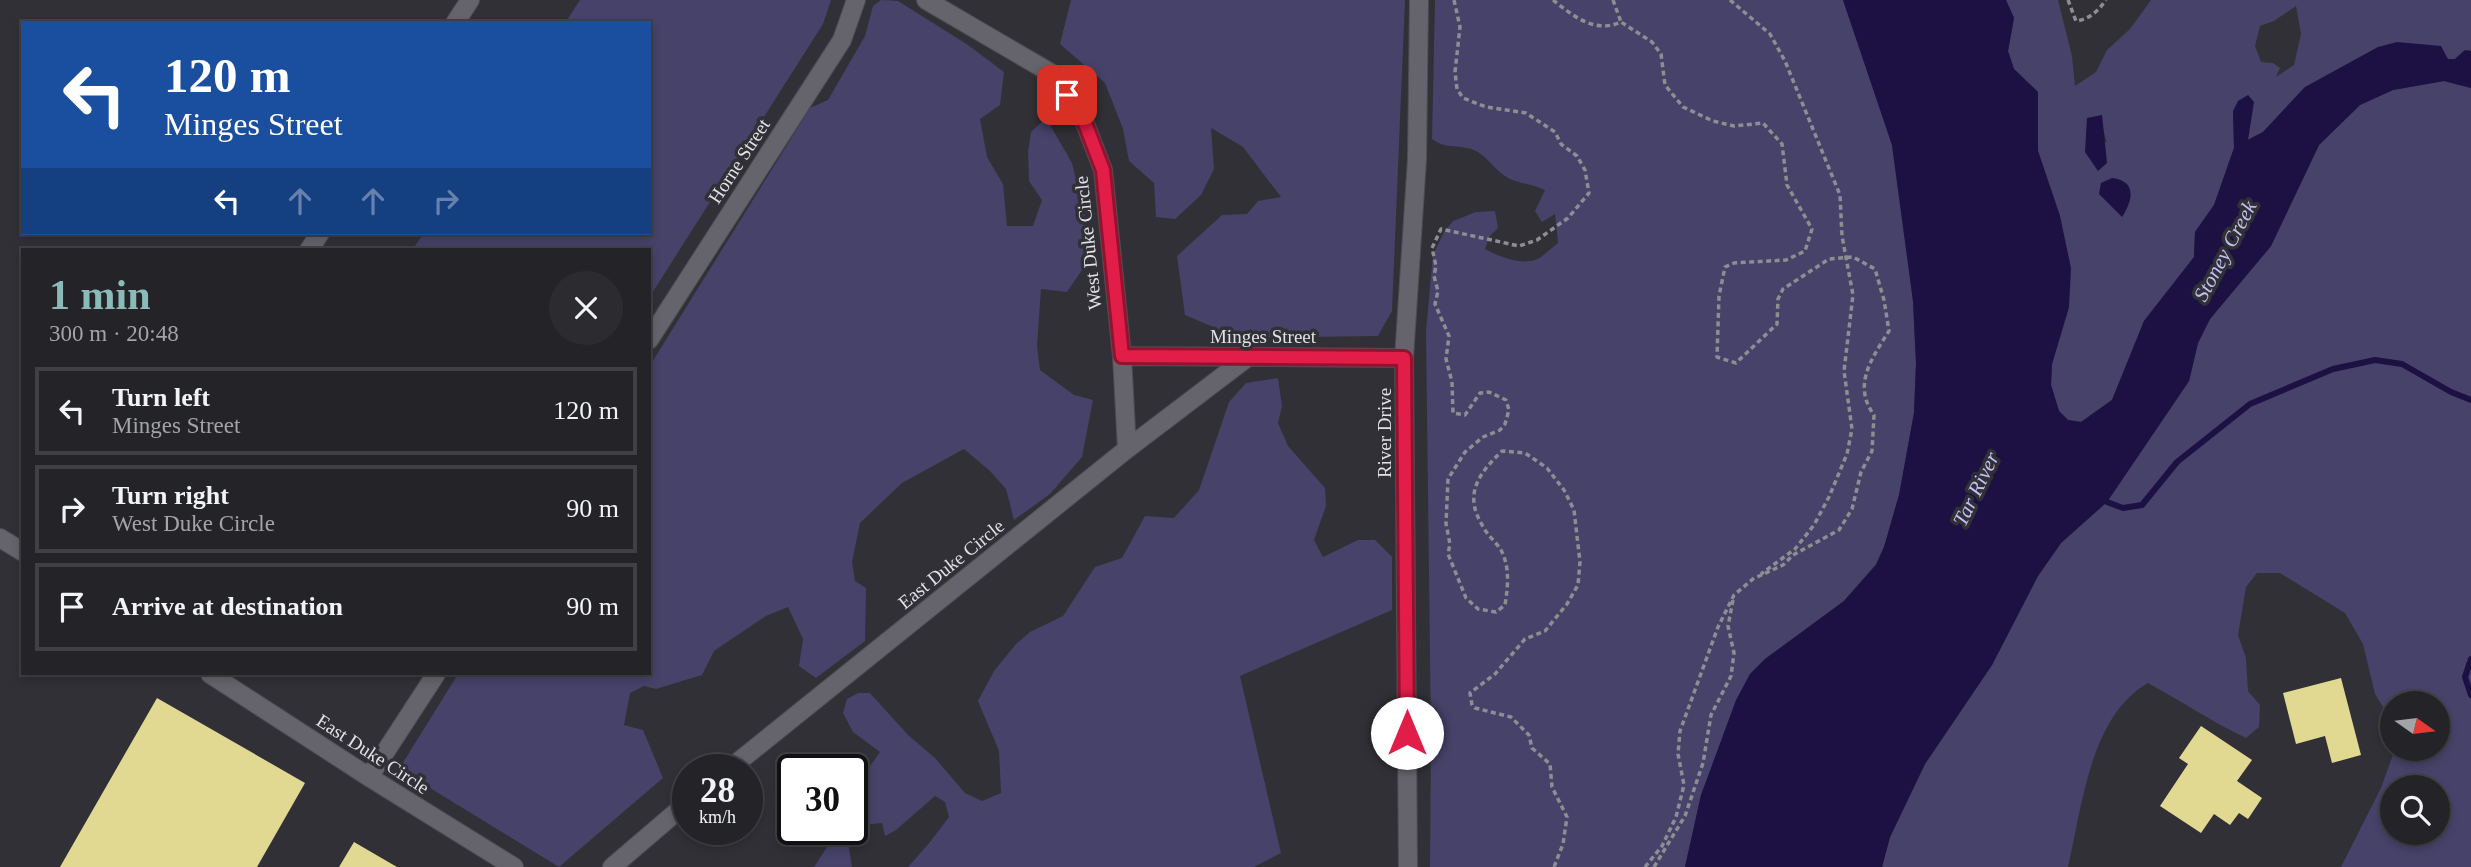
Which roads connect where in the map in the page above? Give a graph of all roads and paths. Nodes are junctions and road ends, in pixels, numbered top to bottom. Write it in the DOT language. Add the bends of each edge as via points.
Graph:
graph roads {
  1 [pos="470,0"];
  2 [pos="856,0"];
  3 [pos="926,0"];
  4 [pos="1419,0"];
  5 [pos="1454,0"];
  6 [pos="1553,0"];
  7 [pos="1612,0"];
  8 [pos="1730,0"];
  9 [pos="2068,0"];
  10 [pos="2106,0"];
  11 [pos="456,21"];
  12 [pos="1621,22"];
  13 [pos="1845,257"];
  14 [pos="651,337"];
  15 [pos="1122,356"];
  16 [pos="1248,357"];
  17 [pos="1404,358"];
  18 [pos="1127,449"];
  19 [pos="0,538"];
  20 [pos="21,551"];
  21 [pos="1755,578"];
  22 [pos="1734,595"];
  23 [pos="213,675"];
  24 [pos="435,675"];
  25 [pos="748,754"];
  26 [pos="369,778"];
  27 [pos="672,816"];
  28 [pos="514,867"];
  29 [pos="612,867"];
  30 [pos="1408,867"];
  31 [pos="1554,867"];
  32 [pos="1645,867"];
  33 [pos="1654,867"];
  1 -- 11 [label="street"];
  2 -- 14 [label="street, Horne Street" via="842,40"];
  3 -- 15 [label="street, West Duke Circle" via="1051,73 1083,118 1103,170"];
  4 -- 17 [label="street, River Drive" via="1417,159"];
  5 -- 31 [label="path" via="1460,27 1455,72 1463,98 1526,113 1555,132 1585,170 1589,193 1568,218 1528,243 1519,246 1441,229 1432,248 1438,291 1435,304 1450,336 1447,359 1452,413 1465,415 1480,393 1489,392 1506,400 1509,410 1505,425 1465,452 1448,479 1448,554 1466,598 1478,609 1496,612 1505,605 1509,580 1501,551 1473,508 1475,488 1486,467 1502,452 1525,453 1547,468 1574,510 1578,584 1545,631 1525,639 1495,674 1471,693 1475,708 1511,717 1529,735 1532,748 1550,764 1552,787 1567,817"];
  6 -- 12 [label="path" via="1589,25 1611,27"];
  7 -- 12 [label="path"];
  8 -- 13 [label="path" via="1770,34 1785,61 1840,195"];
  9 -- 10 [label="path" via="2076,21 2085,20"];
  12 -- 13 [label="path" via="1652,42 1661,54 1665,85 1683,107 1724,124 1763,123 1782,144 1787,185 1812,229 1805,251 1786,260 1725,267 1717,357 1736,363 1777,324 1783,289 1829,259"];
  13 -- 21 [label="path" via="1853,295 1844,371 1852,429 1847,454 1814,525 1795,549"];
  13 -- 21 [label="path" via="1875,269 1889,331 1868,365 1865,387 1866,404 1874,415 1872,451 1861,472 1852,509 1839,530"];
  15 -- 16 [label="street, Minges Street"];
  15 -- 18 [label="street"];
  16 -- 17 [label="street, Minges Street"];
  16 -- 18 [label="street, East Duke Circle"];
  17 -- 30 [label="street, River Drive"];
  18 -- 25 [label="street, East Duke Circle"];
  19 -- 20 [label="street"];
  21 -- 22 [label="path"];
  22 -- 32 [label="path" via="1680,731 1678,754 1684,785 1676,817"];
  22 -- 33 [label="path" via="1728,626 1734,653 1731,676 1711,715 1703,763 1685,816"];
  23 -- 26 [label="street, East Duke Circle"];
  24 -- 26 [label="street"];
  26 -- 28 [label="street, East Duke Circle"];
  27 -- 29 [label="street"];
}
